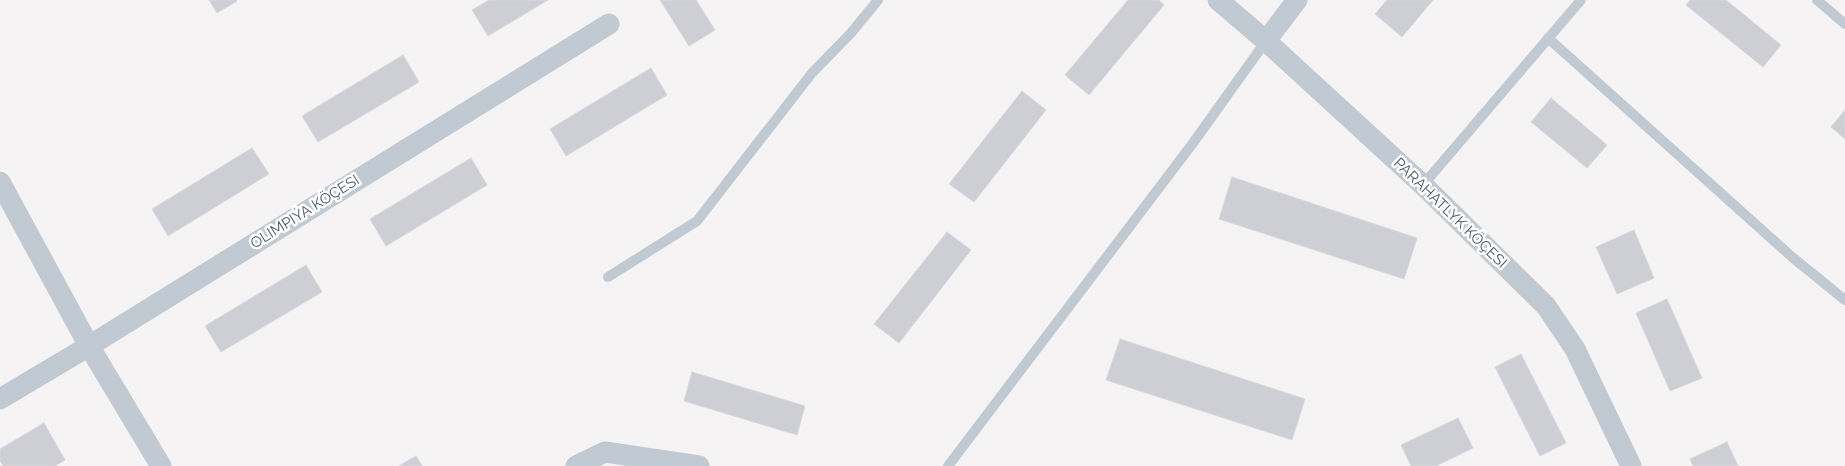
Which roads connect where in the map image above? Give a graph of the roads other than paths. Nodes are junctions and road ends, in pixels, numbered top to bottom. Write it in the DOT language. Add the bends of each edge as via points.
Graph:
graph roads {
  1 [pos="878,0"];
  2 [pos="1218,0"];
  3 [pos="1297,0"];
  4 [pos="1581,0"];
  5 [pos="1817,0"];
  6 [pos="609,24"];
  7 [pos="1845,24"];
  8 [pos="1548,38"];
  9 [pos="1266,42"];
  10 [pos="0,182"];
  11 [pos="1422,185"];
  12 [pos="608,277"];
  13 [pos="1845,300"];
  14 [pos="89,346"];
  15 [pos="0,399"];
  16 [pos="161,466"];
  17 [pos="576,466"];
  18 [pos="699,466"];
  19 [pos="948,466"];
  20 [pos="1631,466"];
  1 -- 12 [label="lane" via="812,73 697,221"];
  2 -- 9 [label="street, PARAHATLYK KÖÇESI"];
  3 -- 9 [label="street"];
  4 -- 8 [label="lane"];
  5 -- 7 [label="lane"];
  6 -- 14 [label="street, OLIMPIÝA KÖÇESI"];
  8 -- 11 [label="lane"];
  8 -- 13 [label="lane" via="1792,257"];
  9 -- 11 [label="street, PARAHATLYK KÖÇESI"];
  9 -- 19 [label="lane"];
  10 -- 14 [label="street"];
  11 -- 20 [label="street, PARAHATLYK KÖÇESI" via="1546,306 1575,349"];
  14 -- 15 [label="street, OLIMPIÝA KÖÇESI"];
  14 -- 16 [label="street"];
  17 -- 18 [label="street" via="605,452"];
}
